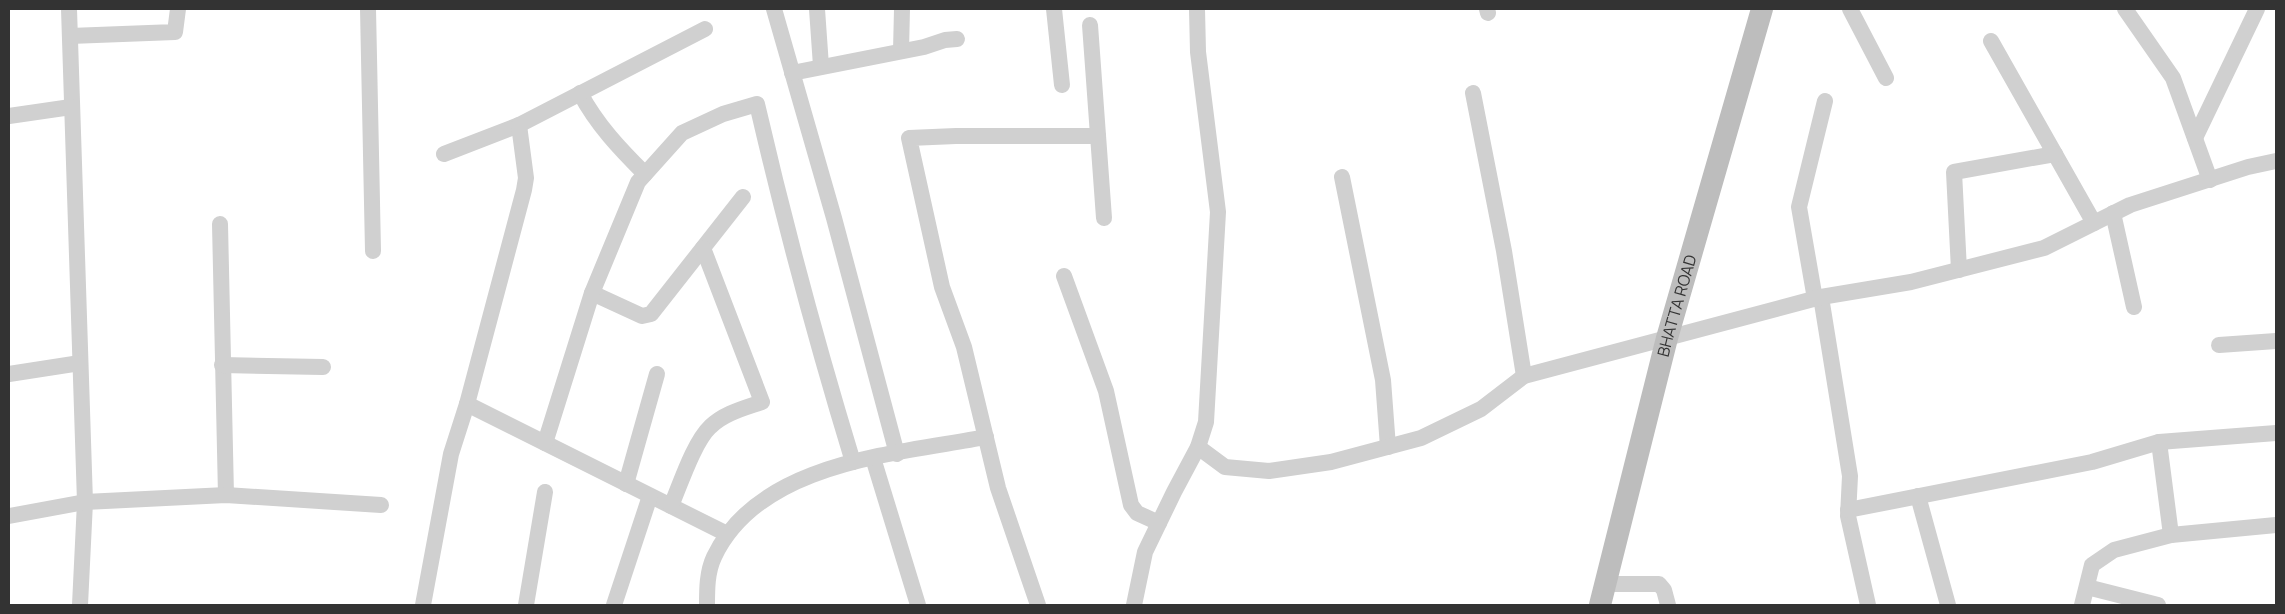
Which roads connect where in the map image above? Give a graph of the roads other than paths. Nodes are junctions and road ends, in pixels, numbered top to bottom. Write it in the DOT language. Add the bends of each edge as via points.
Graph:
graph roads {
  1 [pos="69,9"];
  2 [pos="178,9"];
  3 [pos="368,9"];
  4 [pos="774,9"];
  5 [pos="818,9"];
  6 [pos="902,9"];
  7 [pos="1054,9"];
  8 [pos="1197,9"];
  9 [pos="1762,9"];
  10 [pos="1850,9"];
  11 [pos="2125,9"];
  12 [pos="2257,9"];
  13 [pos="1090,25"];
  14 [pos="705,30"];
  15 [pos="70,36"];
  16 [pos="957,39"];
  17 [pos="1991,41"];
  18 [pos="901,51"];
  19 [pos="821,66"];
  20 [pos="792,73"];
  21 [pos="1886,78"];
  22 [pos="1062,85"];
  23 [pos="1474,93"];
  24 [pos="580,94"];
  25 [pos="1825,101"];
  26 [pos="71,107"];
  27 [pos="9,116"];
  28 [pos="519,125"];
  29 [pos="1098,136"];
  30 [pos="2195,138"];
  31 [pos="444,154"];
  32 [pos="2055,154"];
  33 [pos="2276,161"];
  34 [pos="645,174"];
  35 [pos="1342,177"];
  36 [pos="2210,180"];
  37 [pos="743,197"];
  38 [pos="2112,213"];
  39 [pos="1104,218"];
  40 [pos="2094,223"];
  41 [pos="220,224"];
  42 [pos="703,248"];
  43 [pos="374,251"];
  44 [pos="1959,270"];
  45 [pos="1064,276"];
  46 [pos="592,293"];
  47 [pos="1818,298"];
  48 [pos="2134,307"];
  49 [pos="1667,338"];
  50 [pos="2276,341"];
  51 [pos="2219,345"];
  52 [pos="80,363"];
  53 [pos="222,365"];
  54 [pos="323,367"];
  55 [pos="9,374"];
  56 [pos="658,374"];
  57 [pos="1524,376"];
  58 [pos="468,404"];
  59 [pos="2276,433"];
  60 [pos="986,437"];
  61 [pos="544,442"];
  62 [pos="2159,442"];
  63 [pos="1198,447"];
  64 [pos="1388,447"];
  65 [pos="897,454"];
  66 [pos="872,458"];
  67 [pos="853,462"];
  68 [pos="626,484"];
  69 [pos="545,492"];
  70 [pos="226,495"];
  71 [pos="650,496"];
  72 [pos="1918,496"];
  73 [pos="85,502"];
  74 [pos="381,505"];
  75 [pos="670,506"];
  76 [pos="1848,510"];
  77 [pos="9,516"];
  78 [pos="1159,523"];
  79 [pos="2276,525"];
  80 [pos="727,534"];
  81 [pos="2171,535"];
  82 [pos="1606,584"];
  83 [pos="2087,587"];
  84 [pos="80,605"];
  85 [pos="423,605"];
  86 [pos="526,605"];
  87 [pos="614,605"];
  88 [pos="707,605"];
  89 [pos="918,605"];
  90 [pos="1038,605"];
  91 [pos="1134,605"];
  92 [pos="1600,605"];
  93 [pos="1668,605"];
  94 [pos="1868,605"];
  95 [pos="1948,605"];
  96 [pos="2082,605"];
  97 [pos="2158,605"];
  1 -- 15 [label="street"];
  2 -- 15 [label="street" via="175,32"];
  3 -- 43 [label="street"];
  4 -- 20 [label="street"];
  5 -- 19 [label="street"];
  6 -- 18 [label="street"];
  7 -- 22 [label="street"];
  8 -- 63 [label="street" via="1198,52 1218,212 1206,422"];
  9 -- 49 [label="main road, BHATTA ROAD"];
  10 -- 21 [label="street"];
  11 -- 30 [label="street" via="2173,78"];
  12 -- 30 [label="street"];
  13 -- 29 [label="street"];
  14 -- 24 [label="street"];
  15 -- 26 [label="street"];
  16 -- 18 [label="street"];
  17 -- 32 [label="street"];
  18 -- 19 [label="street"];
  19 -- 20 [label="street"];
  20 -- 65 [label="street"];
  23 -- 57 [label="street"];
  24 -- 28 [label="street"];
  24 -- 34 [label="street" via="593,116"];
  25 -- 47 [label="street" via="1799,207"];
  26 -- 27 [label="street"];
  26 -- 52 [label="street"];
  28 -- 31 [label="street"];
  28 -- 58 [label="street" via="526,178 524,190"];
  29 -- 39 [label="street"];
  29 -- 60 [label="street" via="909,138 942,287 964,347"];
  30 -- 36 [label="street"];
  32 -- 40 [label="street"];
  32 -- 44 [label="street" via="1954,172"];
  33 -- 36 [label="street"];
  34 -- 46 [label="street" via="638,182"];
  34 -- 67 [label="street" via="682,133 723,114 757,104 822,361"];
  35 -- 64 [label="street" via="1383,380"];
  36 -- 38 [label="street"];
  37 -- 42 [label="street"];
  38 -- 40 [label="street"];
  38 -- 48 [label="street"];
  40 -- 44 [label="street" via="2044,248"];
  41 -- 53 [label="street"];
  42 -- 46 [label="street" via="651,314 642,316"];
  42 -- 75 [label="street" via="762,402 731,413 711,426 702,438"];
  44 -- 47 [label="street"];
  45 -- 78 [label="street" via="1106,391 1131,504 1137,513"];
  46 -- 61 [label="street"];
  47 -- 49 [label="street"];
  47 -- 76 [label="street" via="1846,444 1850,476"];
  49 -- 57 [label="street"];
  49 -- 82 [label="main road, BHATTA ROAD"];
  50 -- 51 [label="street"];
  52 -- 55 [label="street"];
  52 -- 73 [label="street"];
  53 -- 54 [label="street"];
  53 -- 70 [label="street"];
  56 -- 68 [label="street"];
  57 -- 64 [label="street" via="1482,409 1421,438"];
  58 -- 61 [label="street"];
  58 -- 85 [label="street" via="451,454"];
  59 -- 62 [label="street"];
  60 -- 65 [label="street"];
  60 -- 90 [label="street" via="998,488"];
  61 -- 68 [label="street"];
  62 -- 72 [label="street" via="2092,462"];
  62 -- 81 [label="street"];
  63 -- 64 [label="street" via="1225,467 1270,471 1331,462"];
  63 -- 78 [label="street"];
  65 -- 66 [label="street"];
  66 -- 67 [label="street"];
  66 -- 89 [label="street"];
  67 -- 80 [label="street" via="796,481 760,500"];
  68 -- 71 [label="street"];
  69 -- 86 [label="street"];
  70 -- 73 [label="street"];
  70 -- 74 [label="street"];
  71 -- 75 [label="street"];
  71 -- 87 [label="street"];
  72 -- 76 [label="street"];
  72 -- 95 [label="street"];
  73 -- 77 [label="street"];
  73 -- 84 [label="street"];
  75 -- 80 [label="street"];
  76 -- 94 [label="street"];
  78 -- 91 [label="street" via="1145,552"];
  79 -- 81 [label="street"];
  80 -- 88 [label="street" via="713,558 707,581"];
  81 -- 83 [label="street" via="2114,550 2092,565"];
  82 -- 92 [label="main road, BHATTA ROAD"];
  82 -- 93 [label="street" via="1659,584"];
  83 -- 96 [label="street"];
  83 -- 97 [label="street"];
}
